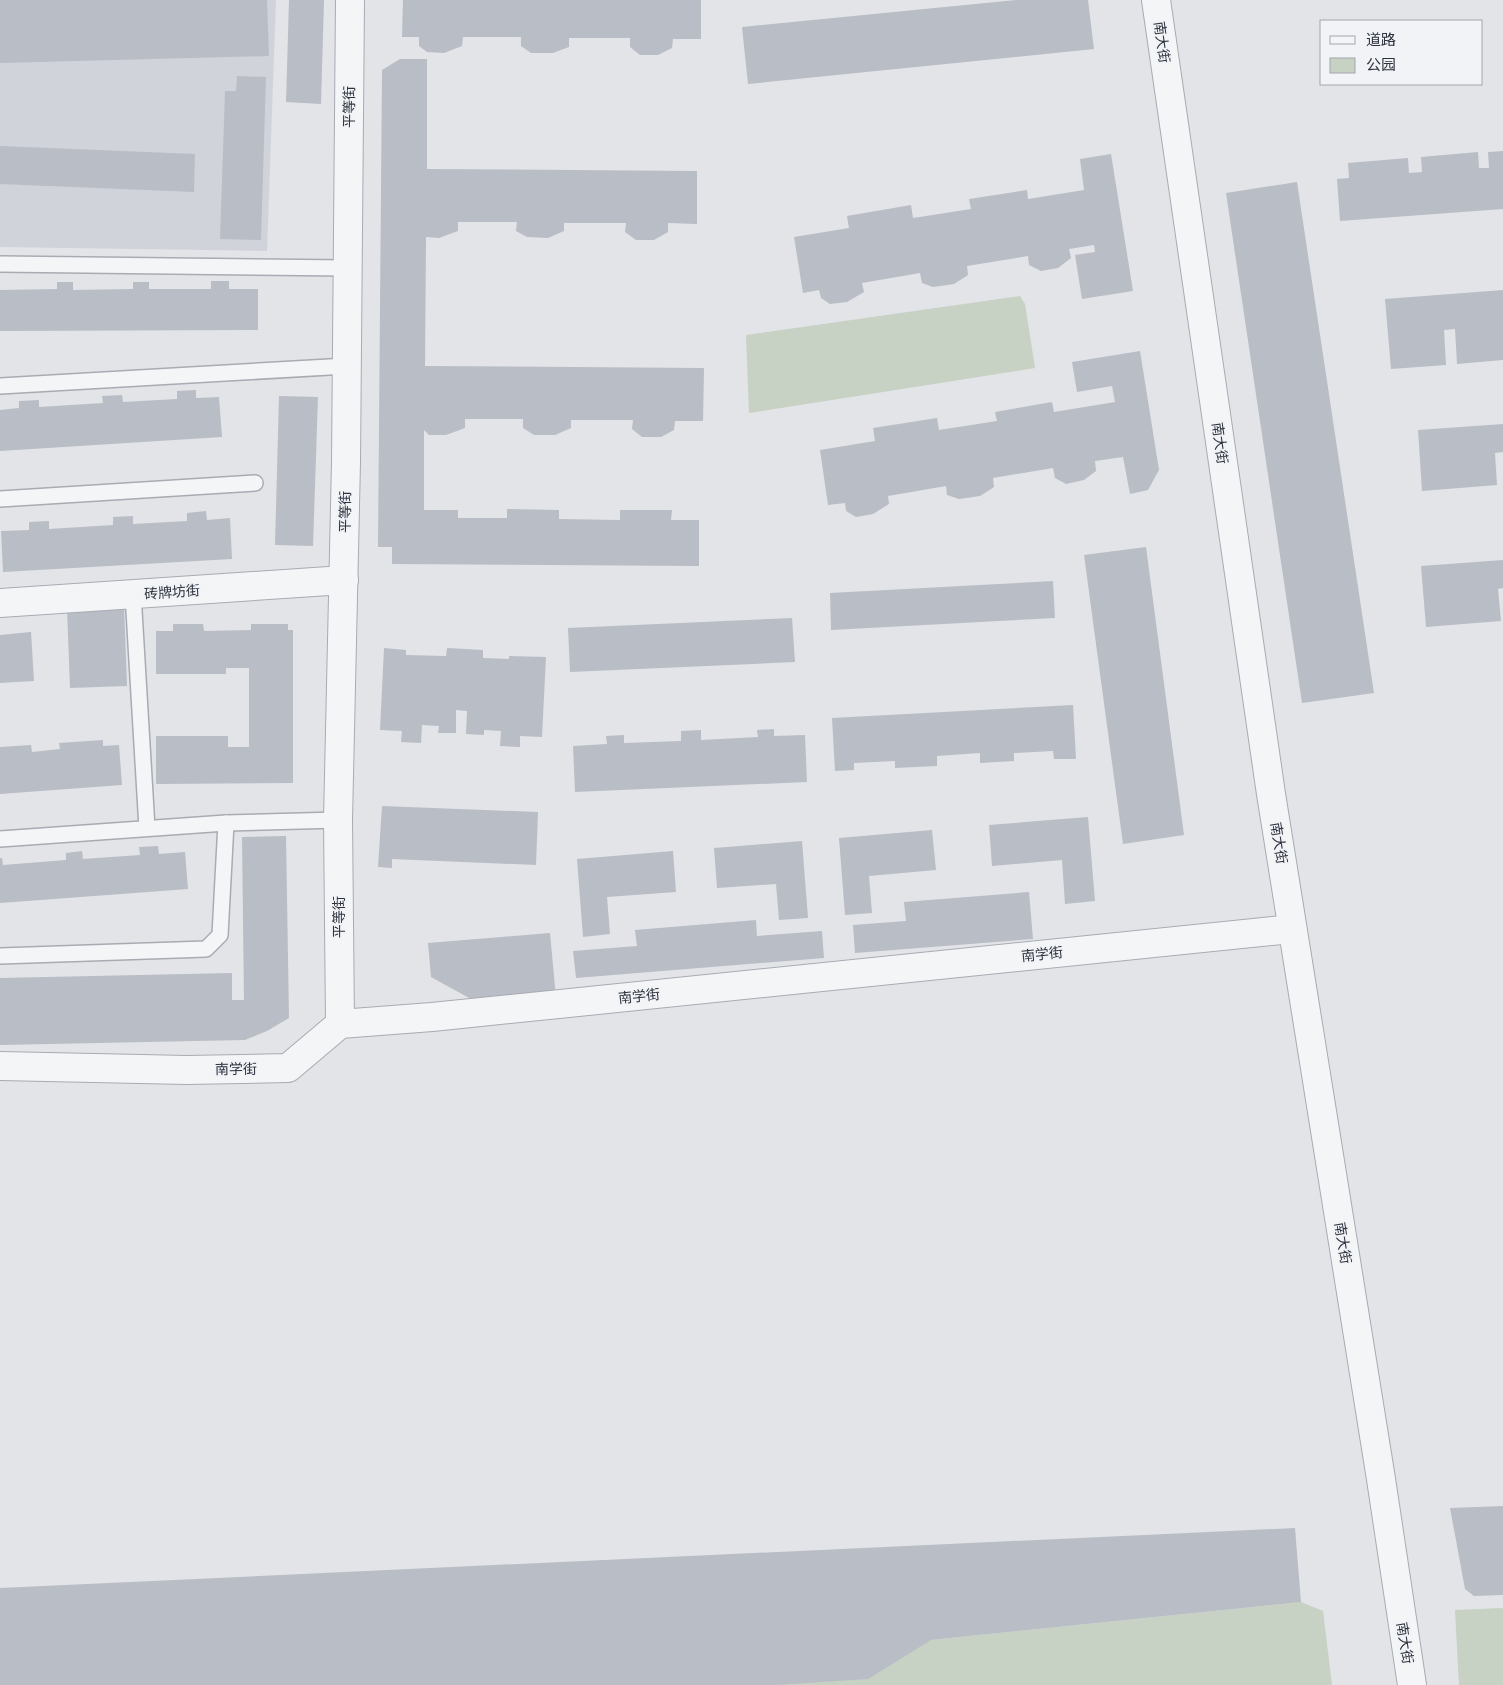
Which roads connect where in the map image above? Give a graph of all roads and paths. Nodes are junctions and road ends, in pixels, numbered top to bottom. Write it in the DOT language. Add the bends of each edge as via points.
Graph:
graph roads {
  1 [pos="350,0"];
  2 [pos="1156,0"];
  3 [pos="0,264"];
  4 [pos="348,268"];
  5 [pos="347,366"];
  6 [pos="0,386"];
  7 [pos="255,483"];
  8 [pos="0,500"];
  9 [pos="344,580"];
  10 [pos="133,594"];
  11 [pos="0,603"];
  12 [pos="338,820"];
  13 [pos="226,823"];
  14 [pos="147,828"];
  15 [pos="0,839"];
  16 [pos="1292,929"];
  17 [pos="0,956"];
  18 [pos="340,1024"];
  19 [pos="0,1066"];
  20 [pos="1412,1685"];
  1 -- 4 [label="street, 平等街"];
  2 -- 16 [label="street, 南大街"];
  3 -- 4 [label="lane"];
  4 -- 5 [label="street, 平等街"];
  5 -- 6 [label="lane"];
  5 -- 9 [label="street, 平等街"];
  7 -- 8 [label="lane"];
  9 -- 10 [label="street, 砖牌坊街"];
  9 -- 12 [label="street, 平等街"];
  10 -- 11 [label="street, 砖牌坊街"];
  10 -- 14 [label="lane"];
  12 -- 13 [label="lane"];
  12 -- 18 [label="street, 平等街"];
  13 -- 14 [label="lane"];
  13 -- 17 [label="lane" via="220,934 206,949"];
  14 -- 15 [label="lane"];
  16 -- 18 [label="street, 南学街"];
  16 -- 20 [label="street, 南大街"];
  18 -- 19 [label="street, 南学街" via="288,1068 187,1070"];
}
